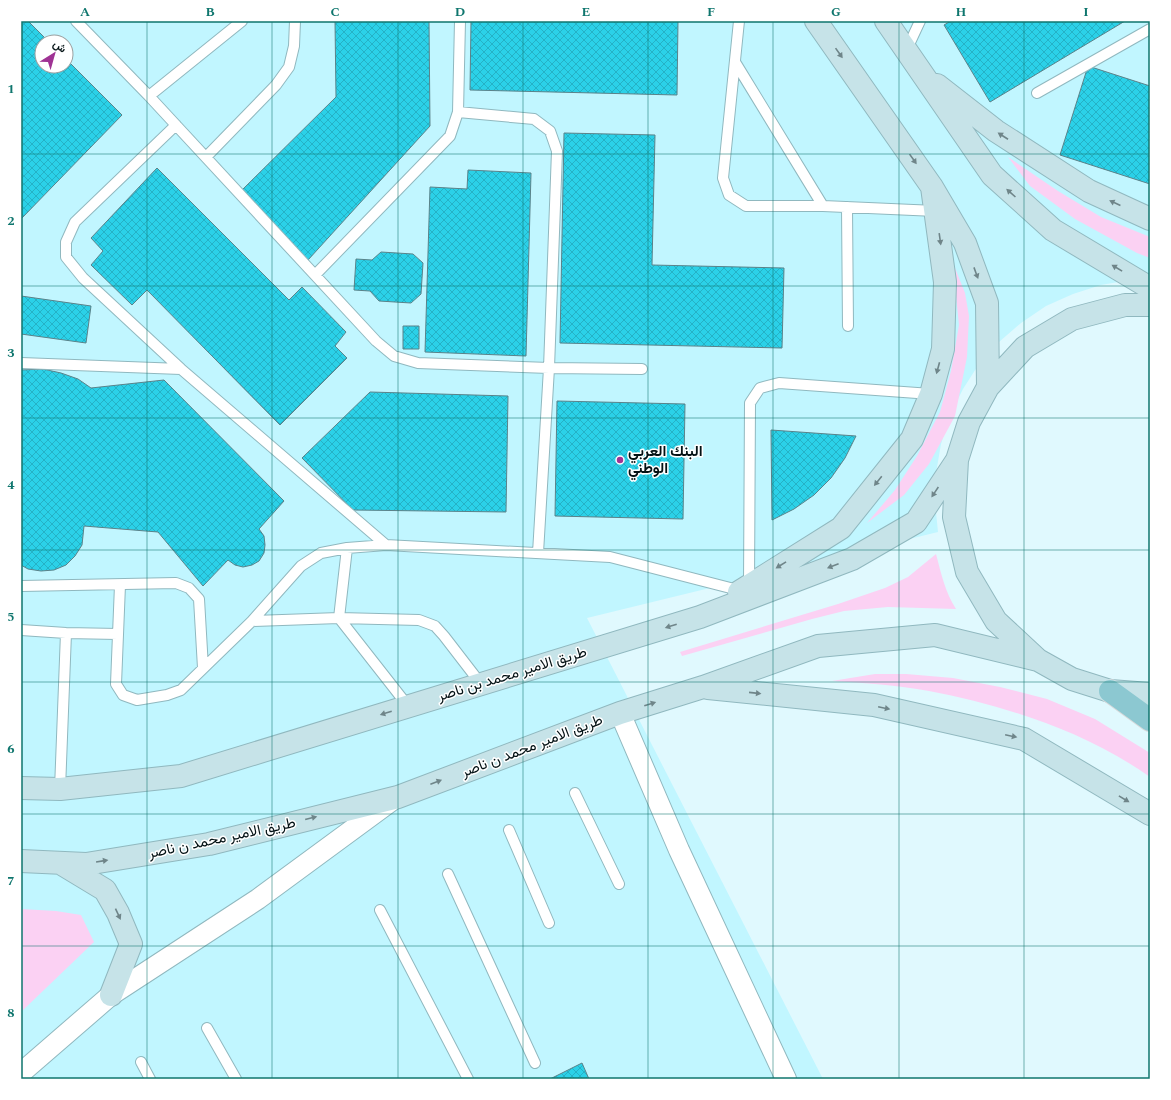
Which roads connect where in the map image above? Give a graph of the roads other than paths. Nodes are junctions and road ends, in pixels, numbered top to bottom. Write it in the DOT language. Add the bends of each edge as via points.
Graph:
graph roads {
  1 [pos="76,21"];
  2 [pos="242,21"];
  3 [pos="295,21"];
  4 [pos="460,21"];
  5 [pos="740,21"];
  6 [pos="816,21"];
  7 [pos="886,21"];
  8 [pos="920,21"];
  9 [pos="1150,29"];
  10 [pos="906,51"];
  11 [pos="735,62"];
  12 [pos="919,70"];
  13 [pos="1037,93"];
  14 [pos="150,96"];
  15 [pos="458,112"];
  16 [pos="176,125"];
  17 [pos="206,157"];
  18 [pos="932,187"];
  19 [pos="823,206"];
  20 [pos="847,207"];
  21 [pos="936,211"];
  22 [pos="1150,219"];
  23 [pos="315,274"];
  24 [pos="1150,288"];
  25 [pos="1150,305"];
  26 [pos="848,326"];
  27 [pos="21,363"];
  28 [pos="548,368"];
  29 [pos="181,369"];
  30 [pos="642,369"];
  31 [pos="988,387"];
  32 [pos="931,394"];
  33 [pos="957,460"];
  34 [pos="386,545"];
  35 [pos="347,548"];
  36 [pos="538,553"];
  37 [pos="120,585"];
  38 [pos="21,586"];
  39 [pos="745,588"];
  40 [pos="700,617"];
  41 [pos="339,618"];
  42 [pos="252,621"];
  43 [pos="21,630"];
  44 [pos="66,634"];
  45 [pos="118,634"];
  46 [pos="1038,660"];
  47 [pos="203,668"];
  48 [pos="481,684"];
  49 [pos="703,688"];
  50 [pos="1110,691"];
  51 [pos="1150,694"];
  52 [pos="408,706"];
  53 [pos="620,713"];
  54 [pos="1150,720"];
  55 [pos="21,788"];
  56 [pos="60,788"];
  57 [pos="574,793"];
  58 [pos="398,796"];
  59 [pos="1150,814"];
  60 [pos="509,830"];
  61 [pos="21,862"];
  62 [pos="59,863"];
  63 [pos="448,874"];
  64 [pos="619,884"];
  65 [pos="380,910"];
  66 [pos="549,923"];
  67 [pos="111,995"];
  68 [pos="207,1028"];
  69 [pos="141,1062"];
  70 [pos="534,1063"];
  71 [pos="21,1073"];
  72 [pos="150,1079"];
  73 [pos="236,1079"];
  74 [pos="468,1079"];
  75 [pos="786,1079"];
  1 -- 14 [label="lane"];
  2 -- 14 [label="lane"];
  3 -- 17 [label="lane" via="294,46 289,67 276,86"];
  4 -- 15 [label="lane"];
  5 -- 11 [label="lane"];
  6 -- 18 [label="main road, one-way"];
  7 -- 10 [label="main road"];
  8 -- 10 [label="lane"];
  9 -- 13 [label="lane"];
  10 -- 12 [label="main road"];
  11 -- 19 [label="lane"];
  11 -- 19 [label="lane" via="723,178 729,195 746,206"];
  22 -- 12 [label="main road, one-way" via="1089,191 996,131"];
  24 -- 12 [label="main road, one-way" via="1053,230 992,175"];
  14 -- 16 [label="lane"];
  15 -- 23 [label="lane" via="450,136"];
  15 -- 28 [label="lane" via="534,119 550,131 557,151"];
  16 -- 17 [label="lane"];
  16 -- 29 [label="lane" via="75,222 66,242 66,257 83,278"];
  17 -- 23 [label="lane"];
  18 -- 21 [label="main road"];
  18 -- 31 [label="main road, one-way" via="965,243 987,303"];
  19 -- 20 [label="lane"];
  20 -- 21 [label="lane"];
  20 -- 26 [label="lane"];
  21 -- 32 [label="main road, one-way" via="945,282 943,349"];
  23 -- 28 [label="lane" via="376,341 394,356 418,364"];
  25 -- 31 [label="main road" via="1125,305 1072,319 1025,347"];
  27 -- 29 [label="lane"];
  28 -- 30 [label="lane"];
  28 -- 36 [label="lane"];
  29 -- 34 [label="lane"];
  31 -- 33 [label="main road" via="969,422"];
  32 -- 39 [label="main road, one-way" via="912,439 841,528"];
  32 -- 39 [label="lane" via="779,383 760,388 750,403"];
  33 -- 40 [label="main road, طريق الامير محمد بن ناصر, one-way" via="916,522 852,559"];
  33 -- 46 [label="main road" via="954,517 967,572 996,621"];
  34 -- 35 [label="lane"];
  34 -- 36 [label="lane"];
  35 -- 41 [label="lane"];
  35 -- 42 [label="lane" via="321,553 301,566"];
  36 -- 39 [label="lane" via="610,557"];
  37 -- 38 [label="lane"];
  37 -- 45 [label="lane"];
  37 -- 47 [label="lane" via="176,584 188,588 199,599"];
  39 -- 40 [label="main road"];
  40 -- 48 [label="main road, طريق الامير محمد بن ناصر, one-way"];
  41 -- 42 [label="lane"];
  41 -- 48 [label="lane" via="419,620 435,626"];
  41 -- 52 [label="lane"];
  42 -- 47 [label="lane"];
  43 -- 44 [label="lane"];
  44 -- 45 [label="lane"];
  44 -- 56 [label="lane"];
  45 -- 47 [label="lane" via="116,684 123,695 137,700 182,690"];
  46 -- 49 [label="main road, طريق الامير محمد ن ناصر" via="935,634 818,646"];
  46 -- 50 [label="main road" via="1072,679"];
  48 -- 52 [label="main road, طريق الامير محمد بن ناصر"];
  53 -- 49 [label="main road, طريق الامير محمد ن ناصر, one-way"];
  49 -- 59 [label="main road, one-way" via="874,705 1024,739"];
  50 -- 51 [label="main road"];
  50 -- 54 [label="main road"];
  52 -- 56 [label="main road, طريق الامير محمد بن ناصر, one-way" via="181,776"];
  58 -- 53 [label="main road, طريق الامير محمد ن ناصر, one-way"];
  53 -- 75 [label="street" via="679,850"];
  55 -- 56 [label="main road, طريق الامير محمد بن ناصر"];
  57 -- 64 [label="lane"];
  62 -- 58 [label="main road, طريق الامير محمد ن ناصر, one-way" via="86,864 209,844"];
  58 -- 67 [label="street" via="258,899"];
  60 -- 66 [label="lane"];
  61 -- 62 [label="main road, طريق الامير محمد ن ناصر"];
  62 -- 67 [label="main road, one-way" via="105,890 131,944"];
  63 -- 70 [label="lane"];
  65 -- 74 [label="lane"];
  67 -- 71 [label="street"];
  68 -- 73 [label="lane"];
  69 -- 72 [label="lane"];
}
